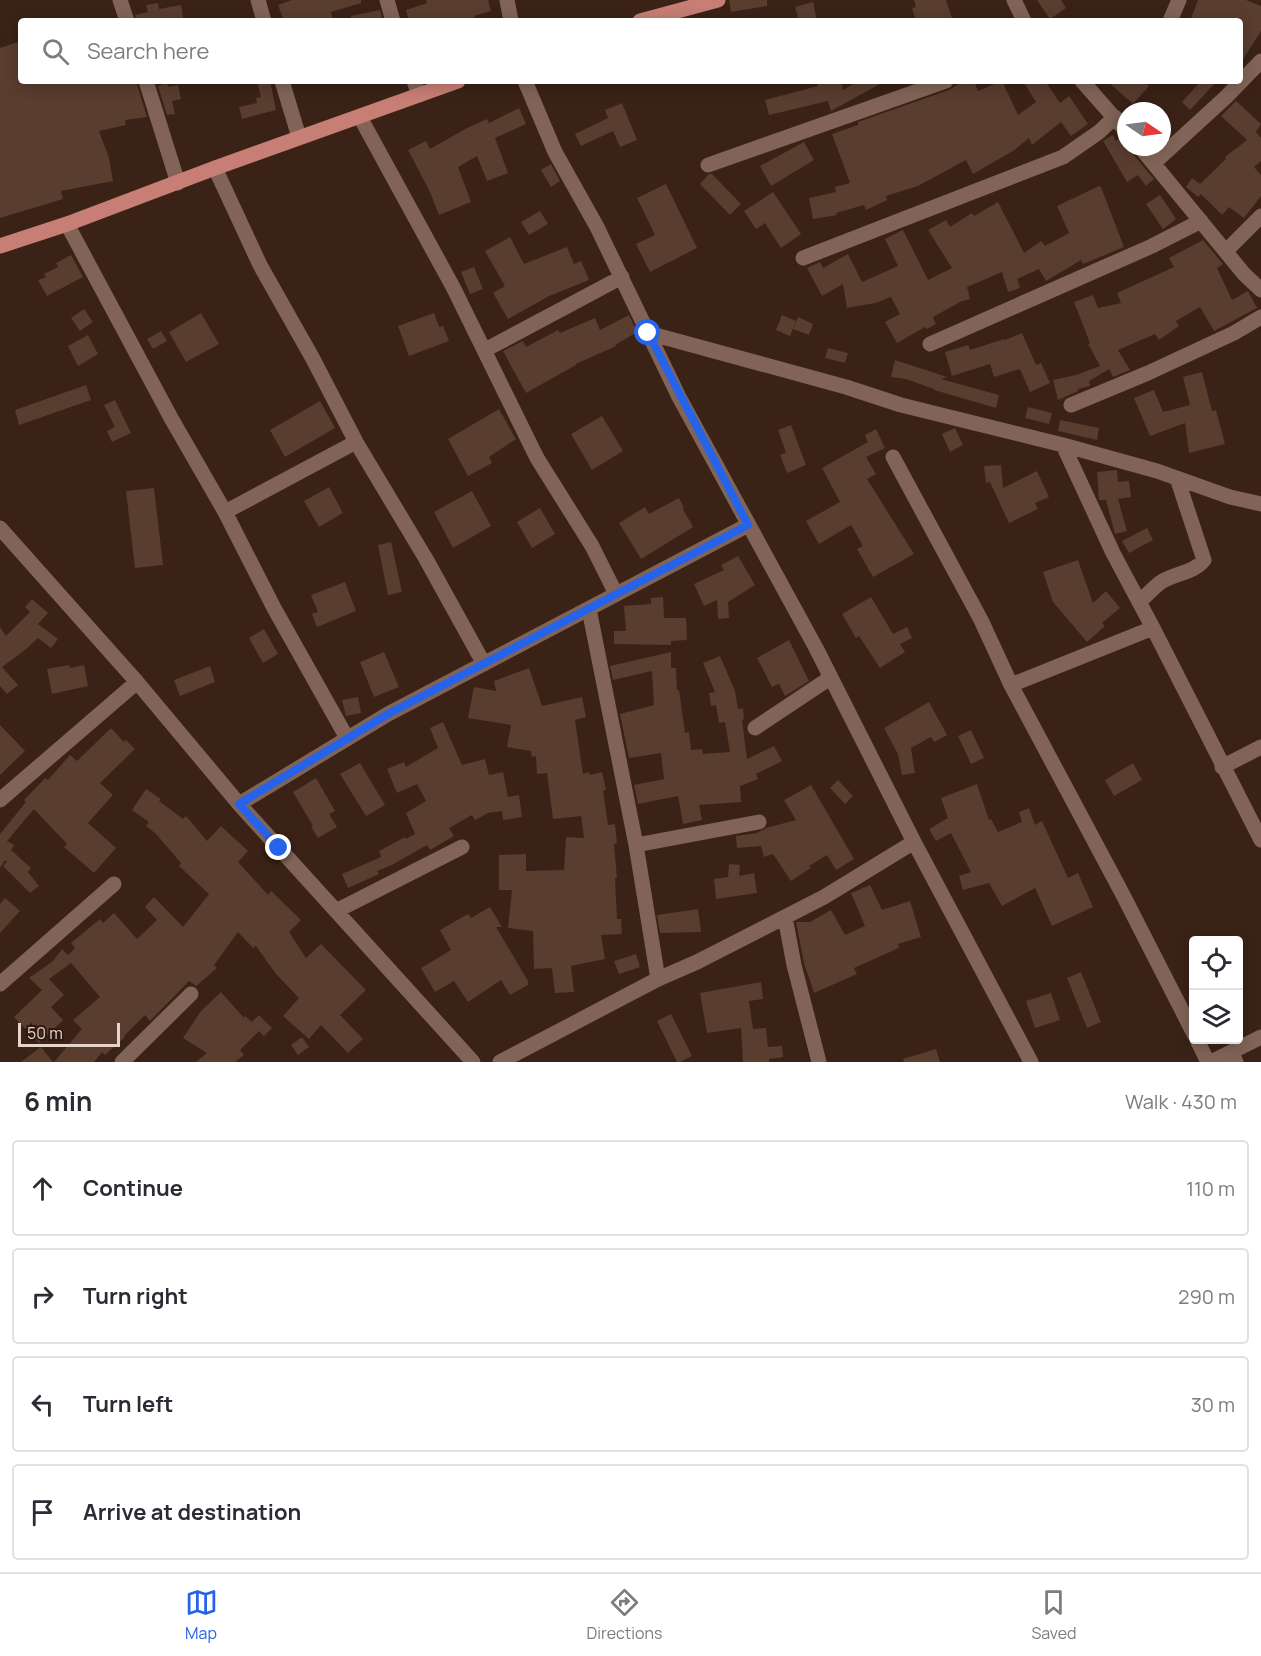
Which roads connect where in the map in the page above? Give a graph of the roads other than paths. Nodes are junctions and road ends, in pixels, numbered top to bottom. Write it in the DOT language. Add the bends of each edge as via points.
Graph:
graph roads {
  1 [pos="120,0"];
  2 [pos="258,0"];
  3 [pos="387,0"];
  4 [pos="507,0"];
  5 [pos="718,0"];
  6 [pos="1014,0"];
  7 [pos="1179,0"];
  8 [pos="126,18"];
  9 [pos="263,18"];
  10 [pos="392,18"];
  11 [pos="510,18"];
  12 [pos="651,18"];
  13 [pos="1023,18"];
  14 [pos="1171,18"];
  15 [pos="1261,61"];
  16 [pos="1243,80"];
  17 [pos="147,84"];
  18 [pos="283,84"];
  19 [pos="440,84"];
  20 [pos="526,84"];
  21 [pos="938,84"];
  22 [pos="1085,84"];
  23 [pos="1239,84"];
  24 [pos="417,88"];
  25 [pos="360,117"];
  26 [pos="1115,117"];
  27 [pos="1117,120"];
  28 [pos="299,138"];
  29 [pos="1148,156"];
  30 [pos="1154,163"];
  31 [pos="708,165"];
  32 [pos="215,168"];
  33 [pos="178,183"];
  34 [pos="1261,216"];
  35 [pos="1200,221"];
  36 [pos="67,224"];
  37 [pos="0,246"];
  38 [pos="1226,251"];
  39 [pos="803,258"];
  40 [pos="622,277"];
  41 [pos="1261,290"];
  42 [pos="1261,317"];
  43 [pos="648,333"];
  44 [pos="930,344"];
  45 [pos="485,350"];
  46 [pos="1071,405"];
  47 [pos="356,442"];
  48 [pos="1063,445"];
  49 [pos="893,457"];
  50 [pos="1177,478"];
  51 [pos="1261,504"];
  52 [pos="225,512"];
  53 [pos="748,525"];
  54 [pos="0,528"];
  55 [pos="616,594"];
  56 [pos="1139,602"];
  57 [pos="589,609"];
  58 [pos="1153,628"];
  59 [pos="484,664"];
  60 [pos="830,678"];
  61 [pos="137,682"];
  62 [pos="1011,685"];
  63 [pos="755,728"];
  64 [pos="347,738"];
  65 [pos="1261,747"];
  66 [pos="1222,767"];
  67 [pos="0,800"];
  68 [pos="239,804"];
  69 [pos="759,822"];
  70 [pos="1261,840"];
  71 [pos="914,842"];
  72 [pos="636,844"];
  73 [pos="462,847"];
  74 [pos="114,884"];
  75 [pos="336,911"];
  76 [pos="785,917"];
  77 [pos="658,979"];
  78 [pos="0,984"];
  79 [pos="191,994"];
  80 [pos="1189,1024"];
  81 [pos="1261,1037"];
  82 [pos="1199,1044"];
  83 [pos="1234,1057"];
  84 [pos="122,1062"];
  85 [pos="473,1062"];
  86 [pos="500,1062"];
  87 [pos="819,1062"];
  88 [pos="1031,1062"];
  89 [pos="1209,1062"];
  1 -- 8 [label="street"];
  2 -- 9 [label="street"];
  3 -- 10 [label="street"];
  4 -- 11 [label="street"];
  5 -- 12 [label="main road"];
  6 -- 13 [label="street"];
  7 -- 14 [label="street"];
  15 -- 16 [label="street"];
  17 -- 33 [label="street"];
  18 -- 28 [label="street"];
  19 -- 24 [label="main road"];
  20 -- 40 [label="street" via="555,152"];
  21 -- 31 [label="street"];
  22 -- 26 [label="street"];
  23 -- 30 [label="street"];
  24 -- 25 [label="main road"];
  25 -- 28 [label="main road"];
  25 -- 45 [label="street"];
  26 -- 27 [label="street"];
  26 -- 39 [label="street" via="1063,157"];
  28 -- 32 [label="main road"];
  29 -- 30 [label="street"];
  30 -- 35 [label="street"];
  32 -- 33 [label="main road"];
  32 -- 47 [label="street" via="260,265"];
  33 -- 36 [label="main road"];
  34 -- 38 [label="street"];
  35 -- 38 [label="street"];
  35 -- 44 [label="street"];
  36 -- 37 [label="main road"];
  36 -- 52 [label="street"];
  38 -- 41 [label="street"];
  40 -- 43 [label="street"];
  40 -- 45 [label="street"];
  42 -- 46 [label="street" via="1234,333"];
  43 -- 48 [label="street" via="901,405"];
  43 -- 53 [label="street"];
  45 -- 55 [label="street" via="537,458 592,546"];
  47 -- 52 [label="street"];
  47 -- 59 [label="street"];
  48 -- 50 [label="street"];
  48 -- 56 [label="street"];
  49 -- 62 [label="street" via="981,620"];
  50 -- 51 [label="street"];
  50 -- 56 [label="street" via="1204,560 1198,567 1161,582"];
  52 -- 64 [label="street"];
  53 -- 55 [label="street"];
  53 -- 60 [label="street"];
  54 -- 61 [label="street"];
  55 -- 57 [label="street"];
  56 -- 58 [label="street"];
  57 -- 59 [label="street"];
  57 -- 72 [label="street"];
  58 -- 62 [label="street"];
  58 -- 66 [label="street"];
  59 -- 64 [label="street"];
  60 -- 63 [label="street"];
  60 -- 71 [label="street"];
  61 -- 67 [label="street"];
  61 -- 68 [label="street"];
  62 -- 80 [label="street"];
  64 -- 68 [label="street"];
  65 -- 66 [label="street"];
  66 -- 70 [label="street"];
  68 -- 75 [label="street"];
  69 -- 72 [label="street"];
  71 -- 76 [label="street"];
  71 -- 88 [label="street"];
  72 -- 77 [label="street"];
  73 -- 75 [label="street"];
  74 -- 78 [label="street"];
  75 -- 85 [label="street"];
  76 -- 77 [label="street"];
  76 -- 87 [label="street"];
  77 -- 86 [label="street"];
  79 -- 84 [label="street"];
  81 -- 83 [label="street"];
  82 -- 89 [label="street"];
  83 -- 89 [label="street"];
}
